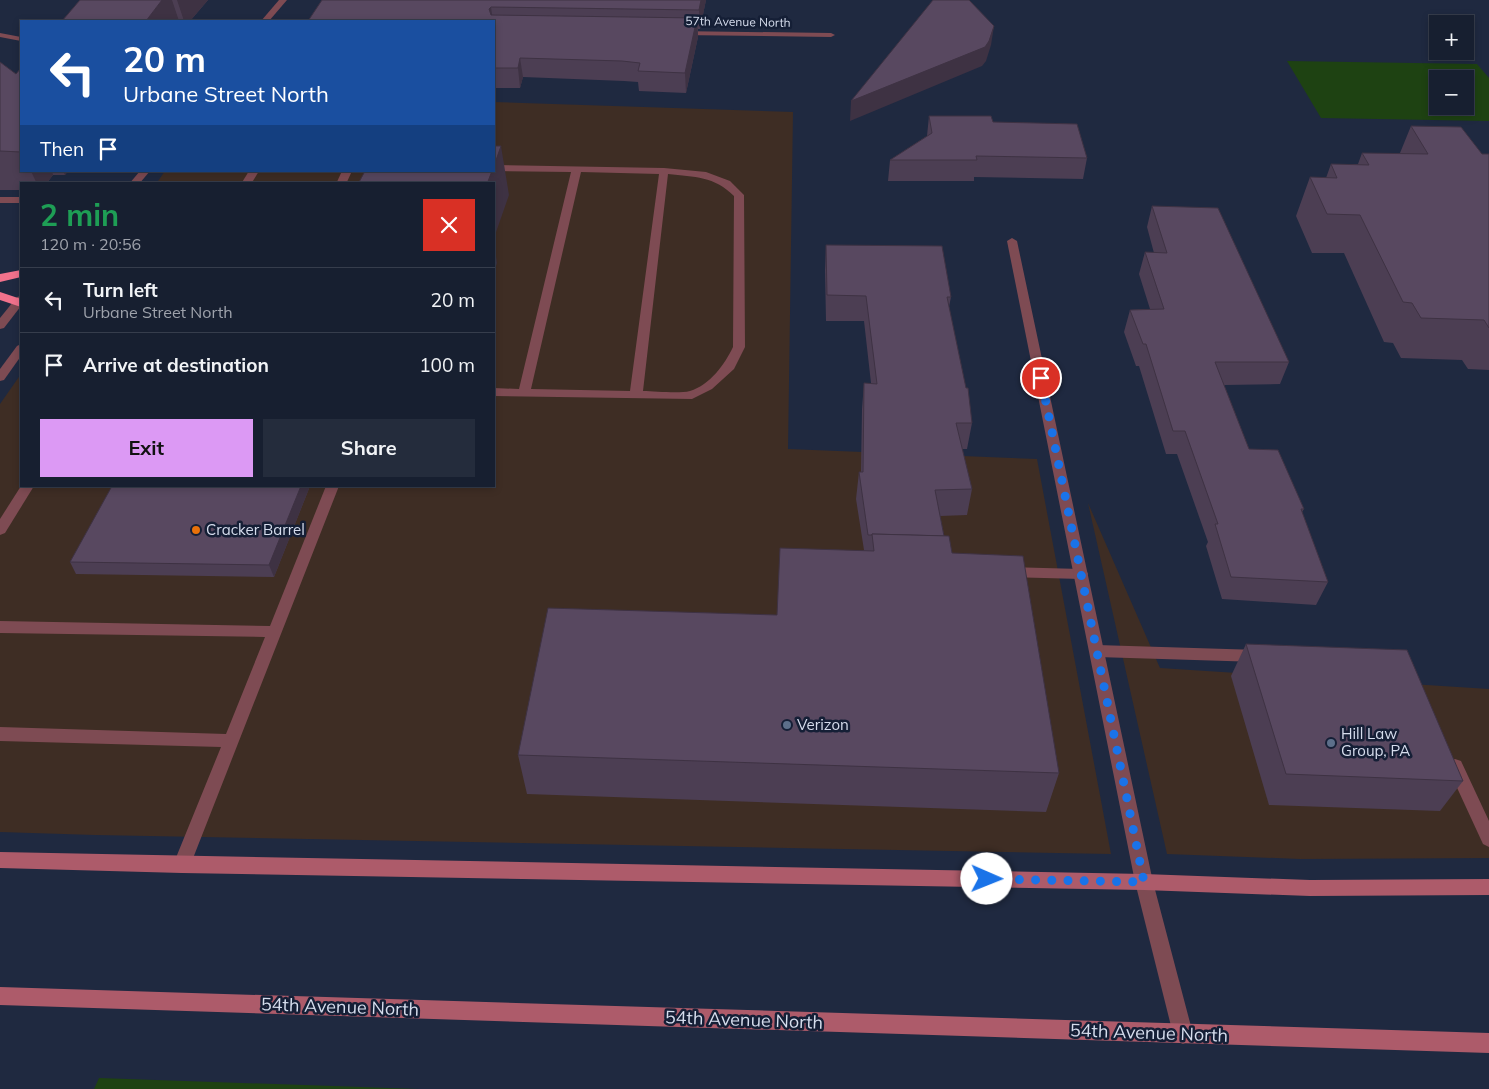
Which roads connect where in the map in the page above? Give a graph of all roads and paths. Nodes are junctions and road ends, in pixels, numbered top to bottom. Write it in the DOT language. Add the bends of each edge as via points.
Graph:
graph roads {
  1 [pos="283,0"];
  2 [pos="266,20"];
  3 [pos="672,32"];
  4 [pos="831,34"];
  5 [pos="0,35"];
  6 [pos="20,39"];
  7 [pos="495,168"];
  8 [pos="578,170"];
  9 [pos="664,171"];
  10 [pos="144,172"];
  11 [pos="136,182"];
  12 [pos="0,200"];
  13 [pos="20,200"];
  14 [pos="1012,241"];
  15 [pos="20,274"];
  16 [pos="0,278"];
  17 [pos="0,296"];
  18 [pos="20,301"];
  19 [pos="0,326"];
  20 [pos="20,349"];
  21 [pos="0,377"];
  22 [pos="495,392"];
  23 [pos="524,392"];
  24 [pos="636,395"];
  25 [pos="27,487"];
  26 [pos="333,487"];
  27 [pos="0,530"];
  28 [pos="993,571"];
  29 [pos="1081,574"];
  30 [pos="0,627"];
  31 [pos="275,632"];
  32 [pos="1097,651"];
  33 [pos="1274,657"];
  34 [pos="0,734"];
  35 [pos="231,741"];
  36 [pos="1447,750"];
  37 [pos="1489,839"];
  38 [pos="0,860"];
  39 [pos="182,865"];
  40 [pos="1144,882"];
  41 [pos="1489,887"];
  42 [pos="0,996"];
  43 [pos="1184,1034"];
  44 [pos="1489,1043"];
  1 -- 2 [label="street"];
  3 -- 4 [label="street, 57th Avenue North"];
  5 -- 6 [label="street"];
  7 -- 8 [label="street"];
  8 -- 9 [label="street"];
  8 -- 23 [label="street"];
  9 -- 24 [label="street"];
  9 -- 24 [label="street" via="706,175 726,183 739,195 739,347 730,366 708,386 692,395"];
  10 -- 11 [label="street"];
  12 -- 13 [label="street"];
  14 -- 29 [label="street"];
  15 -- 16 [label="highway"];
  17 -- 18 [label="highway"];
  18 -- 19 [label="street"];
  20 -- 21 [label="street"];
  22 -- 23 [label="street"];
  23 -- 24 [label="street"];
  25 -- 27 [label="street"];
  26 -- 31 [label="street"];
  28 -- 29 [label="street"];
  29 -- 32 [label="street"];
  30 -- 31 [label="street"];
  31 -- 35 [label="street"];
  32 -- 33 [label="street"];
  32 -- 40 [label="street"];
  34 -- 35 [label="street"];
  35 -- 39 [label="street"];
  36 -- 37 [label="street"];
  38 -- 39 [label="main road"];
  39 -- 40 [label="main road"];
  40 -- 41 [label="main road" via="1310,888"];
  40 -- 43 [label="street"];
  42 -- 43 [label="main road, 54th Avenue North"];
  43 -- 44 [label="main road, 54th Avenue North"];
}
